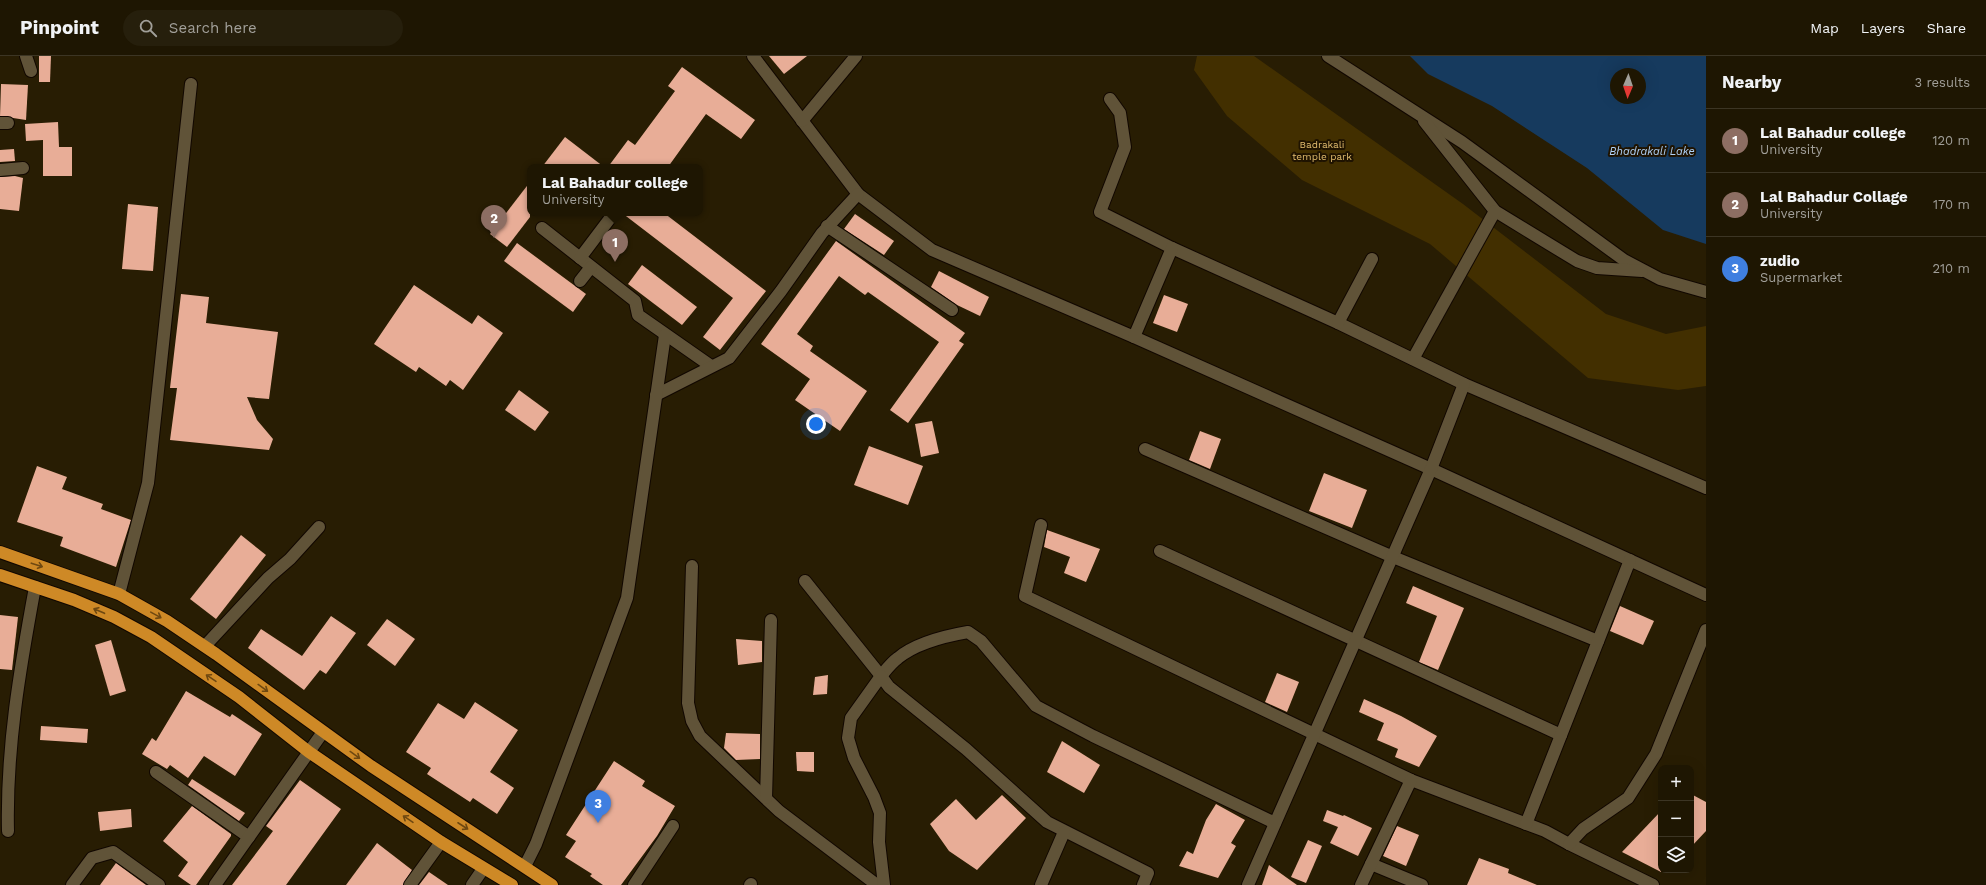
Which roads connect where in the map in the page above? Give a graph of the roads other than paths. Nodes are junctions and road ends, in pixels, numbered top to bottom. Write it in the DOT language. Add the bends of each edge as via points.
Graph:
graph roads {
  1 [pos="26,56"];
  2 [pos="753,56"];
  3 [pos="856,56"];
  4 [pos="1328,56"];
  5 [pos="30,71"];
  6 [pos="192,84"];
  7 [pos="1110,99"];
  8 [pos="1418,114"];
  9 [pos="802,121"];
  10 [pos="23,168"];
  11 [pos="0,170"];
  12 [pos="858,194"];
  13 [pos="1494,211"];
  14 [pos="611,217"];
  15 [pos="828,226"];
  16 [pos="542,228"];
  17 [pos="1172,248"];
  18 [pos="580,258"];
  19 [pos="1372,260"];
  20 [pos="591,266"];
  21 [pos="1644,271"];
  22 [pos="580,281"];
  23 [pos="1706,292"];
  24 [pos="952,310"];
  25 [pos="1338,323"];
  26 [pos="665,335"];
  27 [pos="1134,337"];
  28 [pos="1413,359"];
  29 [pos="711,366"];
  30 [pos="1464,384"];
  31 [pos="656,395"];
  32 [pos="1145,449"];
  33 [pos="1431,469"];
  34 [pos="1706,488"];
  35 [pos="1041,525"];
  36 [pos="319,528"];
  37 [pos="1160,551"];
  38 [pos="0,552"];
  39 [pos="1393,557"];
  40 [pos="1630,560"];
  41 [pos="692,566"];
  42 [pos="0,575"];
  43 [pos="805,581"];
  44 [pos="35,587"];
  45 [pos="119,594"];
  46 [pos="1706,595"];
  47 [pos="770,620"];
  48 [pos="1706,630"];
  49 [pos="1598,641"];
  50 [pos="1355,642"];
  51 [pos="205,646"];
  52 [pos="881,676"];
  53 [pos="323,732"];
  54 [pos="1315,734"];
  55 [pos="1561,735"];
  56 [pos="309,752"];
  57 [pos="156,772"];
  58 [pos="1411,780"];
  59 [pos="766,798"];
  60 [pos="1276,823"];
  61 [pos="1526,824"];
  62 [pos="674,826"];
  63 [pos="8,831"];
  64 [pos="1064,832"];
  65 [pos="249,837"];
  66 [pos="441,842"];
  67 [pos="1569,844"];
  68 [pos="1371,864"];
  69 [pos="525,866"];
  70 [pos="484,869"];
  71 [pos="72,885"];
  72 [pos="160,885"];
  73 [pos="215,885"];
  74 [pos="410,885"];
  75 [pos="472,885"];
  76 [pos="512,885"];
  77 [pos="552,885"];
  78 [pos="634,885"];
  79 [pos="877,885"];
  80 [pos="884,885"];
  81 [pos="1041,885"];
  82 [pos="1143,885"];
  83 [pos="1248,885"];
  84 [pos="1361,885"];
  85 [pos="1422,885"];
  86 [pos="1653,885"];
  1 -- 5 [label="street"];
  2 -- 9 [label="street"];
  3 -- 9 [label="street"];
  4 -- 8 [label="street"];
  6 -- 45 [label="street" via="148,483"];
  7 -- 17 [label="street" via="1120,113 1125,147 1100,212"];
  8 -- 13 [label="street"];
  8 -- 21 [label="street" via="1462,142 1624,260"];
  9 -- 12 [label="street"];
  10 -- 11 [label="street"];
  12 -- 15 [label="street"];
  12 -- 27 [label="street" via="932,250"];
  13 -- 21 [label="street" via="1577,261 1597,268"];
  13 -- 28 [label="street"];
  14 -- 18 [label="street"];
  15 -- 24 [label="street"];
  15 -- 29 [label="street" via="729,358"];
  16 -- 18 [label="street"];
  17 -- 25 [label="street"];
  17 -- 27 [label="street"];
  18 -- 20 [label="street"];
  19 -- 25 [label="street"];
  20 -- 22 [label="street"];
  20 -- 26 [label="street" via="635,301 638,316"];
  21 -- 23 [label="street" via="1660,279"];
  25 -- 28 [label="street"];
  26 -- 29 [label="street"];
  26 -- 31 [label="street"];
  27 -- 33 [label="street"];
  28 -- 30 [label="street"];
  29 -- 31 [label="street"];
  30 -- 33 [label="street"];
  30 -- 34 [label="street"];
  31 -- 69 [label="street" via="627,598 536,844"];
  32 -- 39 [label="street"];
  33 -- 39 [label="street"];
  33 -- 40 [label="street"];
  35 -- 54 [label="street" via="1025,596"];
  36 -- 51 [label="street"];
  37 -- 50 [label="street"];
  38 -- 45 [label="highway, one-way"];
  39 -- 49 [label="street"];
  39 -- 50 [label="street"];
  40 -- 46 [label="street"];
  40 -- 49 [label="street"];
  41 -- 59 [label="street" via="688,703 692,721 700,736"];
  42 -- 44 [label="highway"];
  43 -- 52 [label="street"];
  56 -- 44 [label="highway, one-way" via="239,697 151,637 114,617"];
  44 -- 63 [label="street" via="18,679 11,738"];
  45 -- 51 [label="highway, one-way"];
  47 -- 59 [label="street"];
  48 -- 67 [label="street" via="1656,754 1628,798 1583,829"];
  49 -- 55 [label="street"];
  50 -- 54 [label="street"];
  50 -- 55 [label="street"];
  51 -- 53 [label="highway, one-way"];
  52 -- 60 [label="street" via="898,658 918,647 950,635 968,632 981,641 1036,706"];
  52 -- 64 [label="street" via="889,687 966,749 1047,822"];
  52 -- 80 [label="street" via="851,718 848,738 854,758 880,813 879,842"];
  53 -- 56 [label="street"];
  53 -- 69 [label="highway, one-way"];
  54 -- 58 [label="street"];
  54 -- 60 [label="street"];
  55 -- 61 [label="street"];
  56 -- 65 [label="street"];
  66 -- 56 [label="highway, one-way"];
  57 -- 65 [label="street"];
  58 -- 61 [label="street"];
  58 -- 68 [label="street"];
  59 -- 79 [label="street" via="779,811"];
  60 -- 83 [label="street"];
  61 -- 67 [label="street"];
  62 -- 78 [label="street"];
  64 -- 81 [label="street"];
  64 -- 82 [label="street" via="1148,874"];
  65 -- 73 [label="street"];
  66 -- 70 [label="highway"];
  66 -- 74 [label="street"];
  67 -- 86 [label="street"];
  68 -- 84 [label="street"];
  68 -- 85 [label="street"];
  69 -- 77 [label="highway"];
  70 -- 75 [label="street"];
  70 -- 76 [label="highway"];
  71 -- 72 [label="street" via="92,858 113,852"];
}
